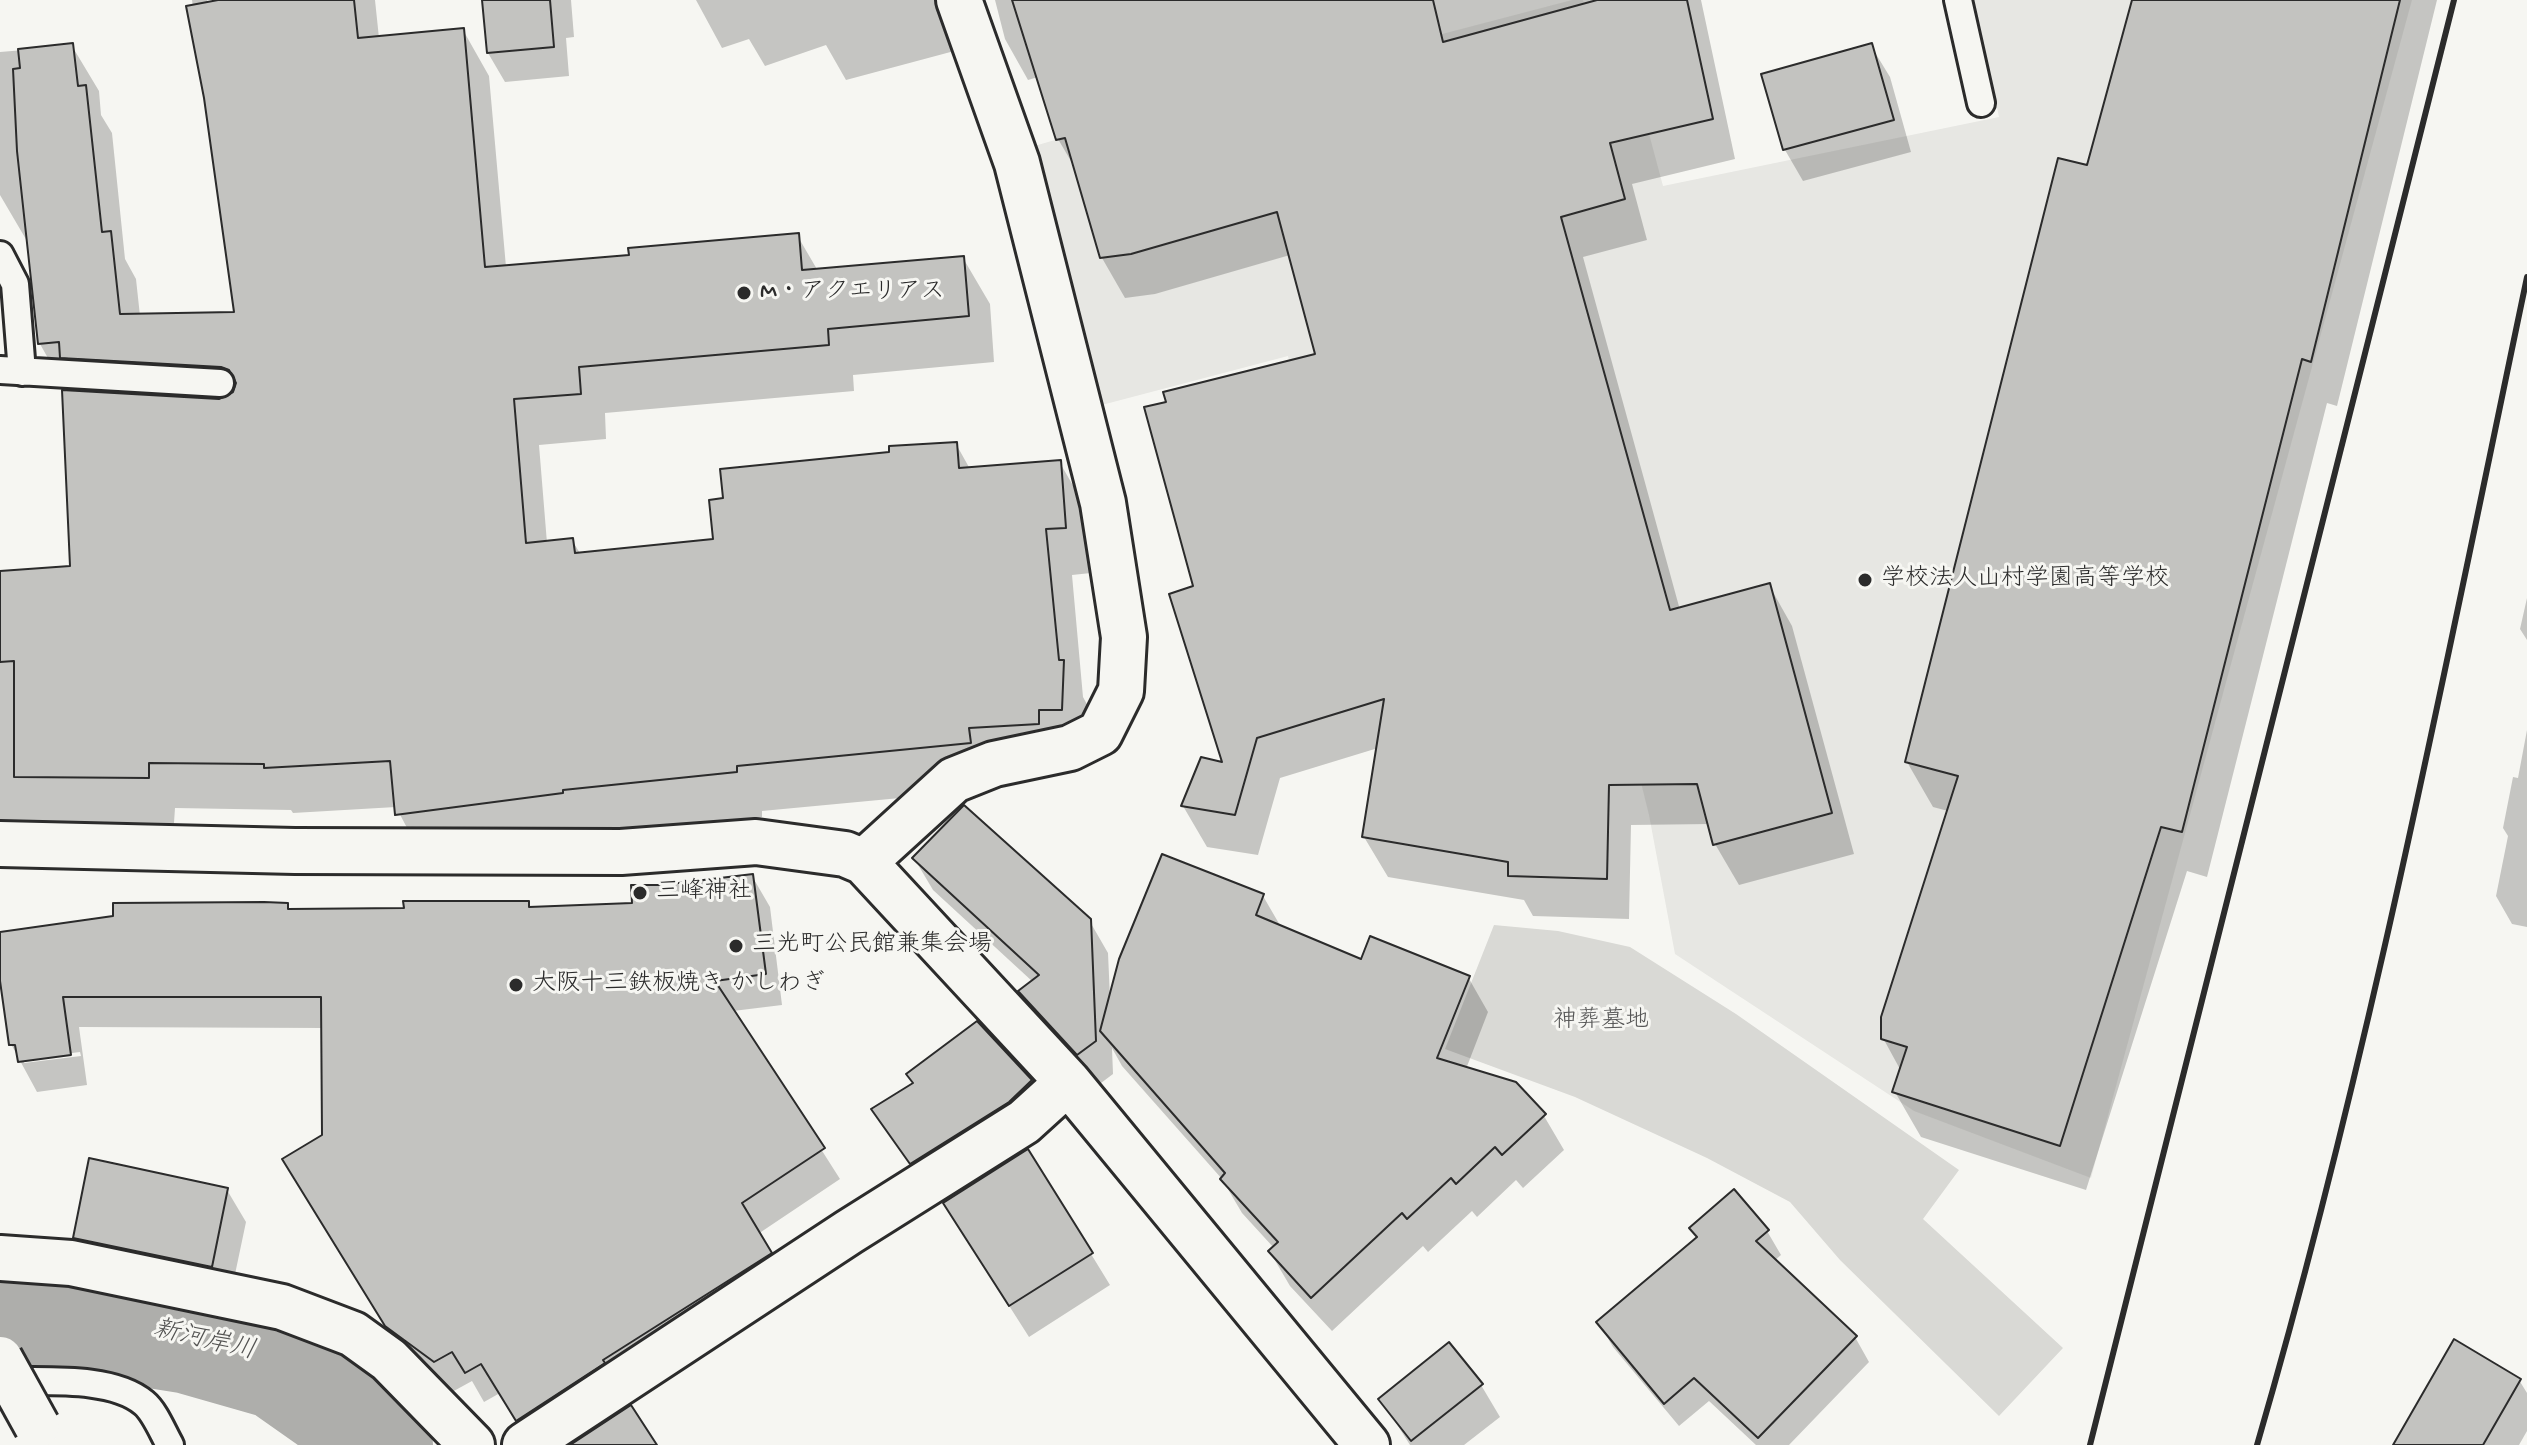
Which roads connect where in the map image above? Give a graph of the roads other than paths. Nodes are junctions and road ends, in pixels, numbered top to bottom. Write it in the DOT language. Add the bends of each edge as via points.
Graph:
graph roads {
  1 [pos="959,0"];
  2 [pos="1958,0"];
  3 [pos="1981,103"];
  4 [pos="0,255"];
  5 [pos="11,371"];
  6 [pos="220,383"];
  7 [pos="0,844"];
  8 [pos="864,862"];
  9 [pos="1068,1082"];
  10 [pos="0,1258"];
  11 [pos="0,1359"];
  12 [pos="0,1381"];
  13 [pos="37,1426"];
  14 [pos="170,1445"];
  15 [pos="472,1445"];
  16 [pos="525,1445"];
  17 [pos="1367,1445"];
  1 -- 8 [label="street" via="1017,163 1103,503 1124,637 1121,691 1100,733 1070,748 994,764 954,780"];
  2 -- 3 [label="lane"];
  4 -- 5 [label="lane" via="15,284"];
  5 -- 6 [label="lane"];
  7 -- 8 [label="street" via="621,852 756,842 845,854"];
  8 -- 9 [label="street"];
  9 -- 16 [label="street" via="1024,1122"];
  9 -- 17 [label="street"];
  10 -- 15 [label="street" via="71,1263 282,1307 353,1334 389,1360"];
  11 -- 13 [label="street, bridge"];
  12 -- 14 [label="lane" via="86,1383 114,1389 144,1403"];
}
